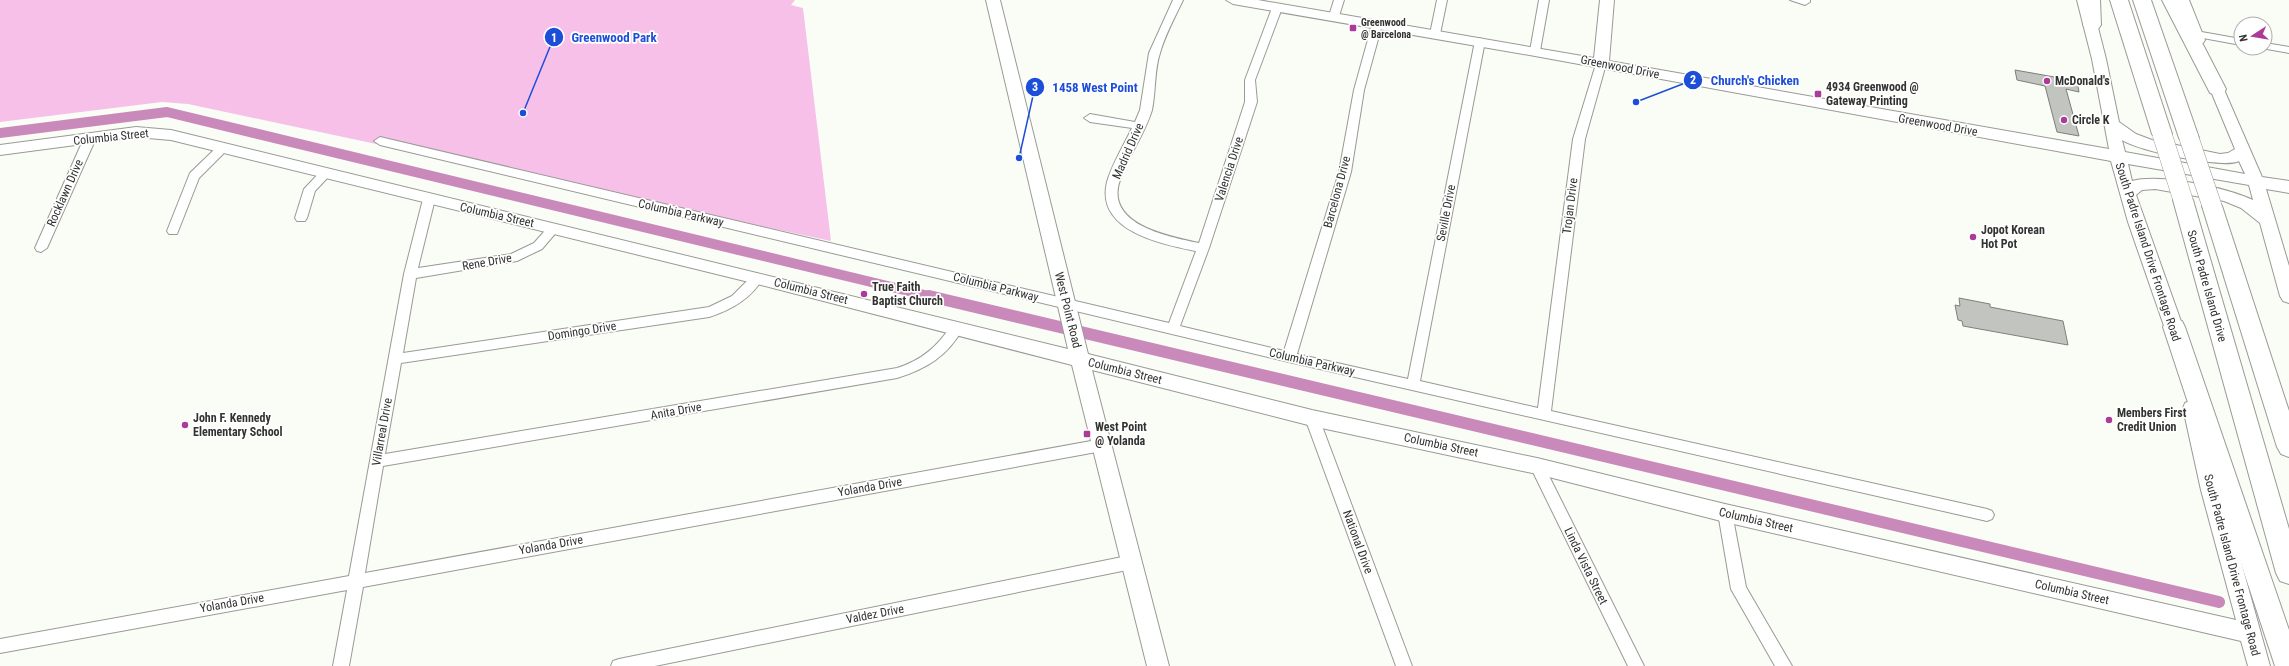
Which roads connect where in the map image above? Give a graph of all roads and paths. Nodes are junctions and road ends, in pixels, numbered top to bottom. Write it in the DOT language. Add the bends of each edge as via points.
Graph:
graph roads {
  1 [pos="993,0"];
  2 [pos="1178,0"];
  3 [pos="1235,0"];
  4 [pos="1339,0"];
  5 [pos="1442,0"];
  6 [pos="1544,0"];
  7 [pos="1607,0"];
  8 [pos="1795,0"];
  9 [pos="1806,0"];
  10 [pos="2084,0"];
  11 [pos="2091,0"];
  12 [pos="2119,0"];
  13 [pos="2142,0"];
  14 [pos="2171,0"];
  15 [pos="2182,0"];
  16 [pos="1277,8"];
  17 [pos="1334,16"];
  18 [pos="1377,24"];
  19 [pos="2092,25"];
  20 [pos="1434,34"];
  21 [pos="2196,34"];
  22 [pos="1480,41"];
  23 [pos="2233,41"];
  24 [pos="2273,47"];
  25 [pos="2289,50"];
  26 [pos="1535,51"];
  27 [pos="1601,64"];
  28 [pos="2217,89"];
  29 [pos="1090,118"];
  30 [pos="2113,124"];
  31 [pos="1140,126"];
  32 [pos="90,138"];
  33 [pos="380,141"];
  34 [pos="222,148"];
  35 [pos="0,150"];
  36 [pos="2243,151"];
  37 [pos="2118,157"];
  38 [pos="326,173"];
  39 [pos="2256,181"];
  40 [pos="2289,187"];
  41 [pos="2128,193"];
  42 [pos="429,199"];
  43 [pos="301,218"];
  44 [pos="2267,220"];
  45 [pos="554,228"];
  46 [pos="173,231"];
  47 [pos="41,248"];
  48 [pos="1203,248"];
  49 [pos="410,274"];
  50 [pos="757,278"];
  51 [pos="2289,296"];
  52 [pos="1068,309"];
  53 [pos="2174,327"];
  54 [pos="957,328"];
  55 [pos="1173,329"];
  56 [pos="1079,354"];
  57 [pos="1288,357"];
  58 [pos="395,359"];
  59 [pos="1413,385"];
  60 [pos="1544,414"];
  61 [pos="1312,418"];
  62 [pos="1102,445"];
  63 [pos="2289,447"];
  64 [pos="377,461"];
  65 [pos="1537,466"];
  66 [pos="1725,513"];
  67 [pos="1986,515"];
  68 [pos="1132,562"];
  69 [pos="2289,573"];
  70 [pos="356,580"];
  71 [pos="2251,633"];
  72 [pos="0,646"];
  73 [pos="341,666"];
  74 [pos="619,666"];
  75 [pos="1158,666"];
  76 [pos="1404,666"];
  77 [pos="1636,666"];
  78 [pos="1784,666"];
  79 [pos="2259,666"];
  80 [pos="2288,666"];
  1 -- 52 [label="street, West Point Road"];
  2 -- 31 [label="street, Madrid Drive" via="1154,53 1149,95"];
  3 -- 16 [label="street, Greenwood Drive"];
  4 -- 17 [label="street"];
  5 -- 20 [label="street"];
  6 -- 26 [label="street"];
  7 -- 27 [label="street, Trojan Drive"];
  8 -- 9 [label="street"];
  10 -- 19 [label="street, South Padre Island Drive Frontage Road"];
  11 -- 19 [label="highway"];
  12 -- 69 [label="highway, South Padre Island Drive, bridge" via="2183,200"];
  13 -- 63 [label="highway, bridge" via="2212,206"];
  14 -- 28 [label="highway"];
  15 -- 21 [label="street"];
  16 -- 17 [label="street, Greenwood Drive"];
  16 -- 48 [label="street, Valencia Drive" via="1250,80 1251,102"];
  17 -- 18 [label="street, Greenwood Drive"];
  18 -- 20 [label="street, Greenwood Drive"];
  18 -- 57 [label="street, Barcelona Drive" via="1359,90 1345,172"];
  19 -- 30 [label="street, South Padre Island Drive Frontage Road"];
  20 -- 22 [label="street, Greenwood Drive"];
  21 -- 23 [label="street"];
  21 -- 28 [label="street"];
  22 -- 26 [label="street, Greenwood Drive"];
  22 -- 59 [label="street, Seville Drive"];
  24 -- 25 [label="street"];
  26 -- 27 [label="street, Greenwood Drive"];
  27 -- 37 [label="street, Greenwood Drive"];
  27 -- 60 [label="street, Trojan Drive" via="1579,139"];
  28 -- 36 [label="street"];
  29 -- 31 [label="street"];
  30 -- 36 [label="street" via="2130,138 2149,146 2220,159 2232,158"];
  30 -- 37 [label="street, South Padre Island Drive Frontage Road"];
  31 -- 48 [label="street, Madrid Drive" via="1114,182 1113,202 1125,220 1138,231 1155,238"];
  32 -- 34 [label="street, Columbia Street" via="136,132 156,133"];
  32 -- 35 [label="street, Columbia Street"];
  32 -- 47 [label="street, Rocklawn Drive"];
  33 -- 52 [label="street, Columbia Parkway"];
  34 -- 38 [label="street, Columbia Street"];
  34 -- 46 [label="street" via="194,176"];
  36 -- 39 [label="street"];
  37 -- 39 [label="street, Greenwood Drive"];
  37 -- 41 [label="street, South Padre Island Drive Frontage Road"];
  38 -- 42 [label="street, Columbia Street"];
  38 -- 43 [label="street" via="310,188"];
  39 -- 40 [label="street, Greenwood Drive"];
  39 -- 44 [label="street"];
  41 -- 44 [label="street" via="2138,185 2155,183 2227,196 2247,204"];
  41 -- 53 [label="street, South Padre Island Drive Frontage Road"];
  42 -- 45 [label="street, Columbia Street"];
  42 -- 49 [label="street, Villarreal Drive"];
  44 -- 51 [label="street"];
  45 -- 49 [label="street, Rene Drive" via="538,246 518,257"];
  45 -- 50 [label="street, Columbia Street"];
  48 -- 55 [label="street, Valencia Drive"];
  49 -- 58 [label="street, Villarreal Drive"];
  50 -- 54 [label="street, Columbia Street"];
  50 -- 58 [label="street, Domingo Drive" via="733,304 709,312"];
  52 -- 55 [label="street, Columbia Parkway"];
  52 -- 56 [label="street, West Point Road"];
  53 -- 71 [label="street, South Padre Island Drive Frontage Road" via="2211,490"];
  53 -- 80 [label="highway"];
  54 -- 56 [label="street, Columbia Street"];
  54 -- 64 [label="street, Anita Drive" via="938,355 914,368 897,373"];
  55 -- 57 [label="street, Columbia Parkway"];
  56 -- 61 [label="street, Columbia Street"];
  56 -- 62 [label="street, West Point Road"];
  57 -- 59 [label="street, Columbia Parkway"];
  58 -- 64 [label="street, Villarreal Drive"];
  59 -- 60 [label="street, Columbia Parkway"];
  60 -- 67 [label="street, Columbia Parkway"];
  61 -- 65 [label="street, Columbia Street"];
  61 -- 76 [label="street, National Drive"];
  62 -- 68 [label="street, West Point Road"];
  62 -- 70 [label="street, Yolanda Drive"];
  64 -- 70 [label="street, Villarreal Drive"];
  65 -- 66 [label="street, Columbia Street"];
  65 -- 77 [label="street, Linda Vista Street"];
  66 -- 71 [label="street, Columbia Street"];
  66 -- 78 [label="street" via="1739,589"];
  68 -- 74 [label="street, Valdez Drive"];
  68 -- 75 [label="street, West Point Road"];
  70 -- 72 [label="street, Yolanda Drive"];
  70 -- 73 [label="street, Villarreal Drive"];
  71 -- 79 [label="street, South Padre Island Drive Frontage Road"];
}
